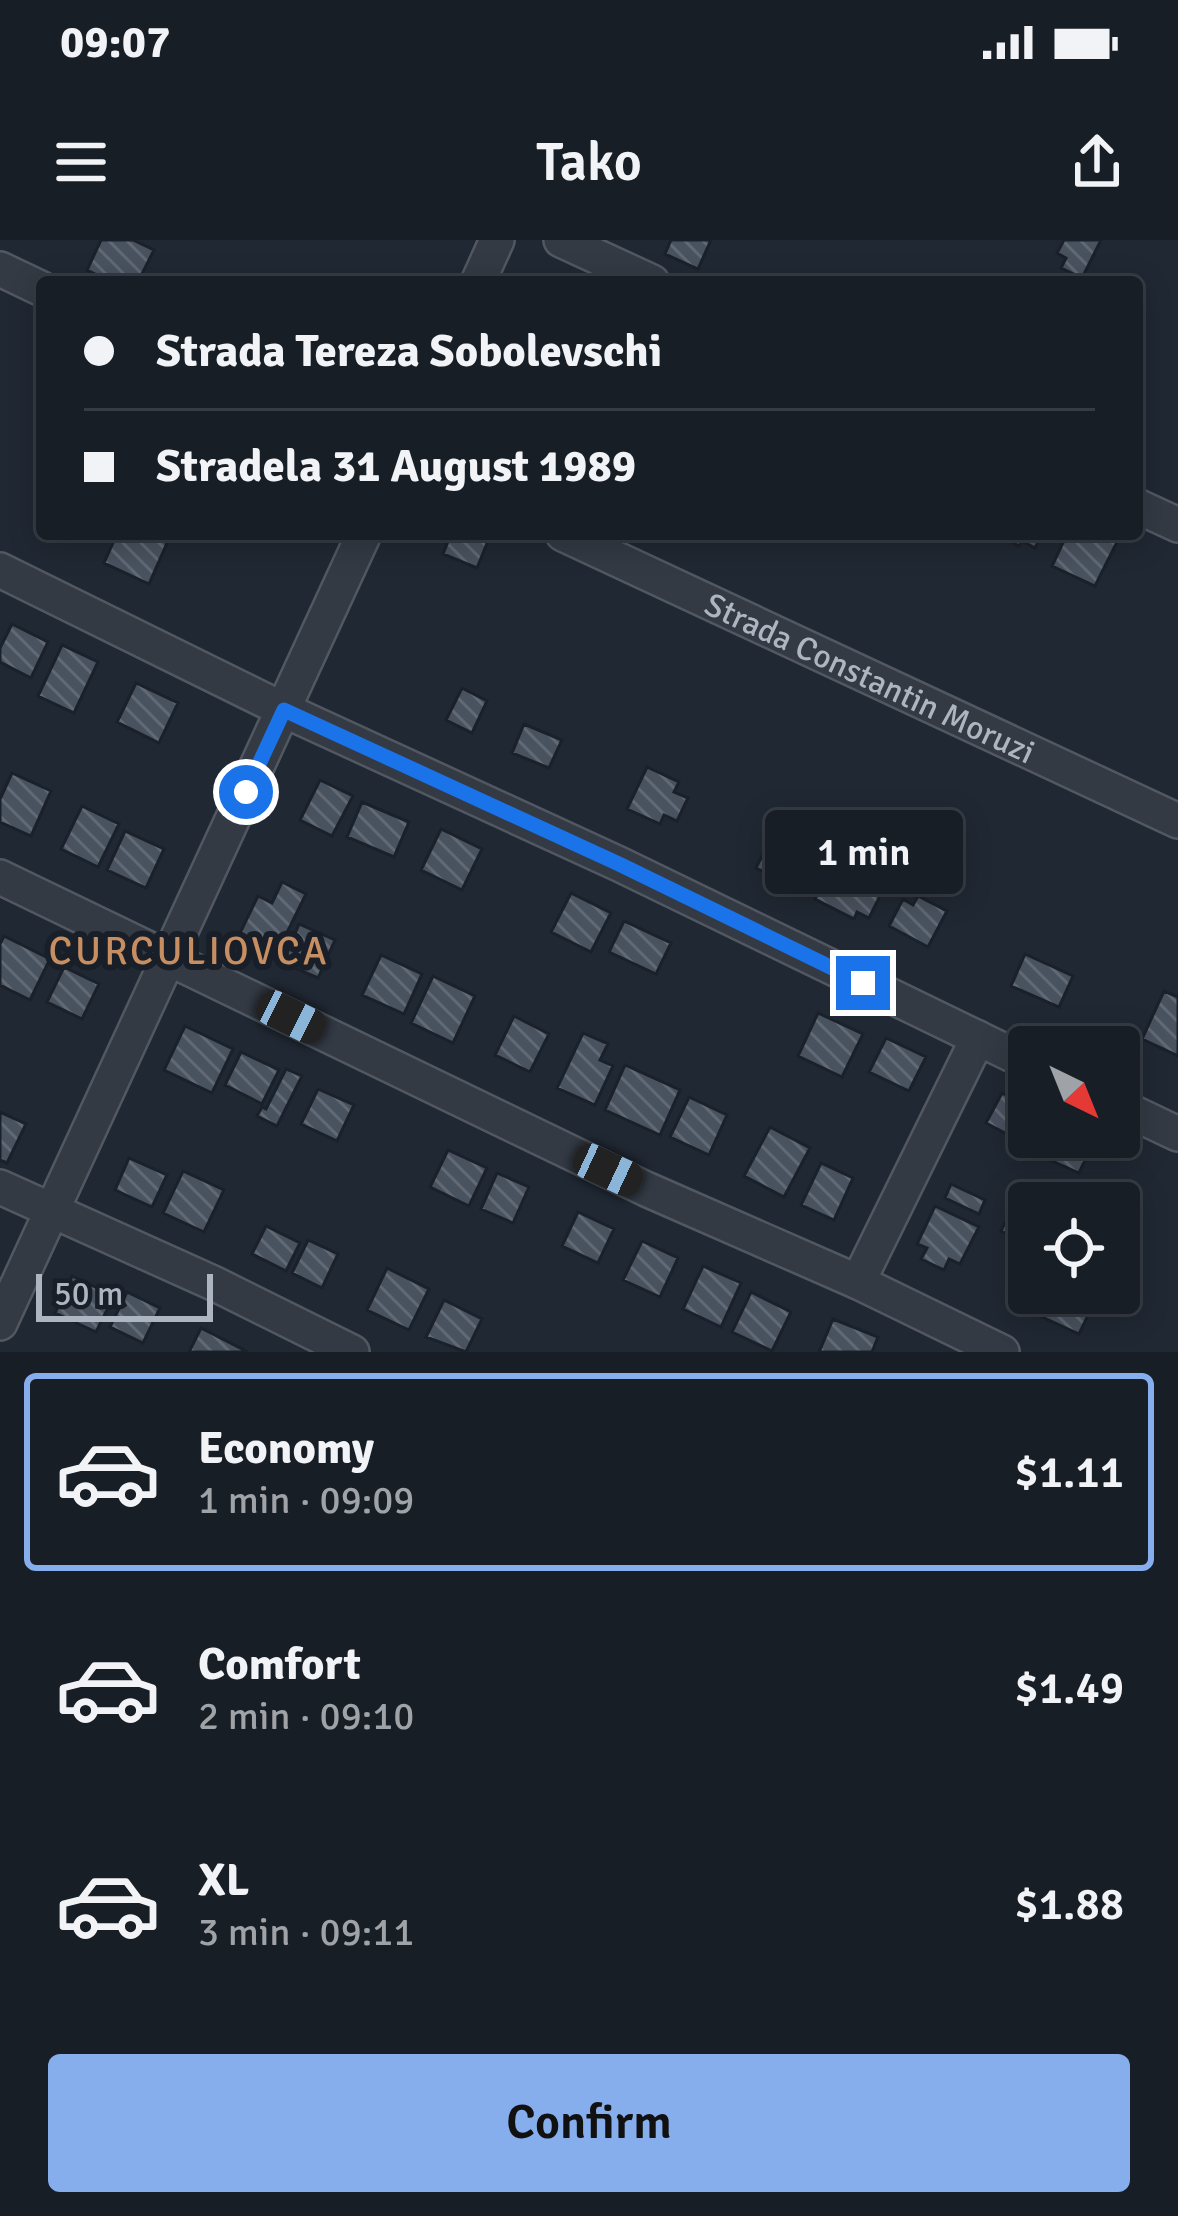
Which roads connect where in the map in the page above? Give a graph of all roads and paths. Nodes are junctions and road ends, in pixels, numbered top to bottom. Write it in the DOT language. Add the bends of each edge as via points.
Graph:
graph roads {
  1 [pos="497,240"];
  2 [pos="561,240"];
  3 [pos="0,269"];
  4 [pos="481,276"];
  5 [pos="639,276"];
  6 [pos="36,286"];
  7 [pos="1143,509"];
  8 [pos="1178,525"];
  9 [pos="361,540"];
  10 [pos="576,540"];
  11 [pos="0,570"];
  12 [pos="284,710"];
  13 [pos="1178,821"];
  14 [pos="0,877"];
  15 [pos="170,958"];
  16 [pos="978,1039"];
  17 [pos="1008,1053"];
  18 [pos="1140,1116"];
  19 [pos="1178,1134"];
  20 [pos="0,1187"];
  21 [pos="55,1211"];
  22 [pos="858,1282"];
  23 [pos="0,1323"];
  24 [pos="352,1352"];
  25 [pos="1003,1352"];
  1 -- 4 [label="street"];
  2 -- 5 [label="street"];
  3 -- 6 [label="street"];
  7 -- 8 [label="street"];
  9 -- 12 [label="street"];
  10 -- 13 [label="street, Strada Constantin Moruzi"];
  11 -- 12 [label="street"];
  12 -- 15 [label="street"];
  12 -- 16 [label="street"];
  14 -- 15 [label="street"];
  15 -- 21 [label="street"];
  15 -- 22 [label="street" via="646,1189"];
  16 -- 17 [label="street"];
  16 -- 22 [label="street"];
  18 -- 19 [label="street"];
  20 -- 21 [label="street"];
  21 -- 23 [label="street"];
  21 -- 24 [label="street"];
  22 -- 25 [label="street"];
}
